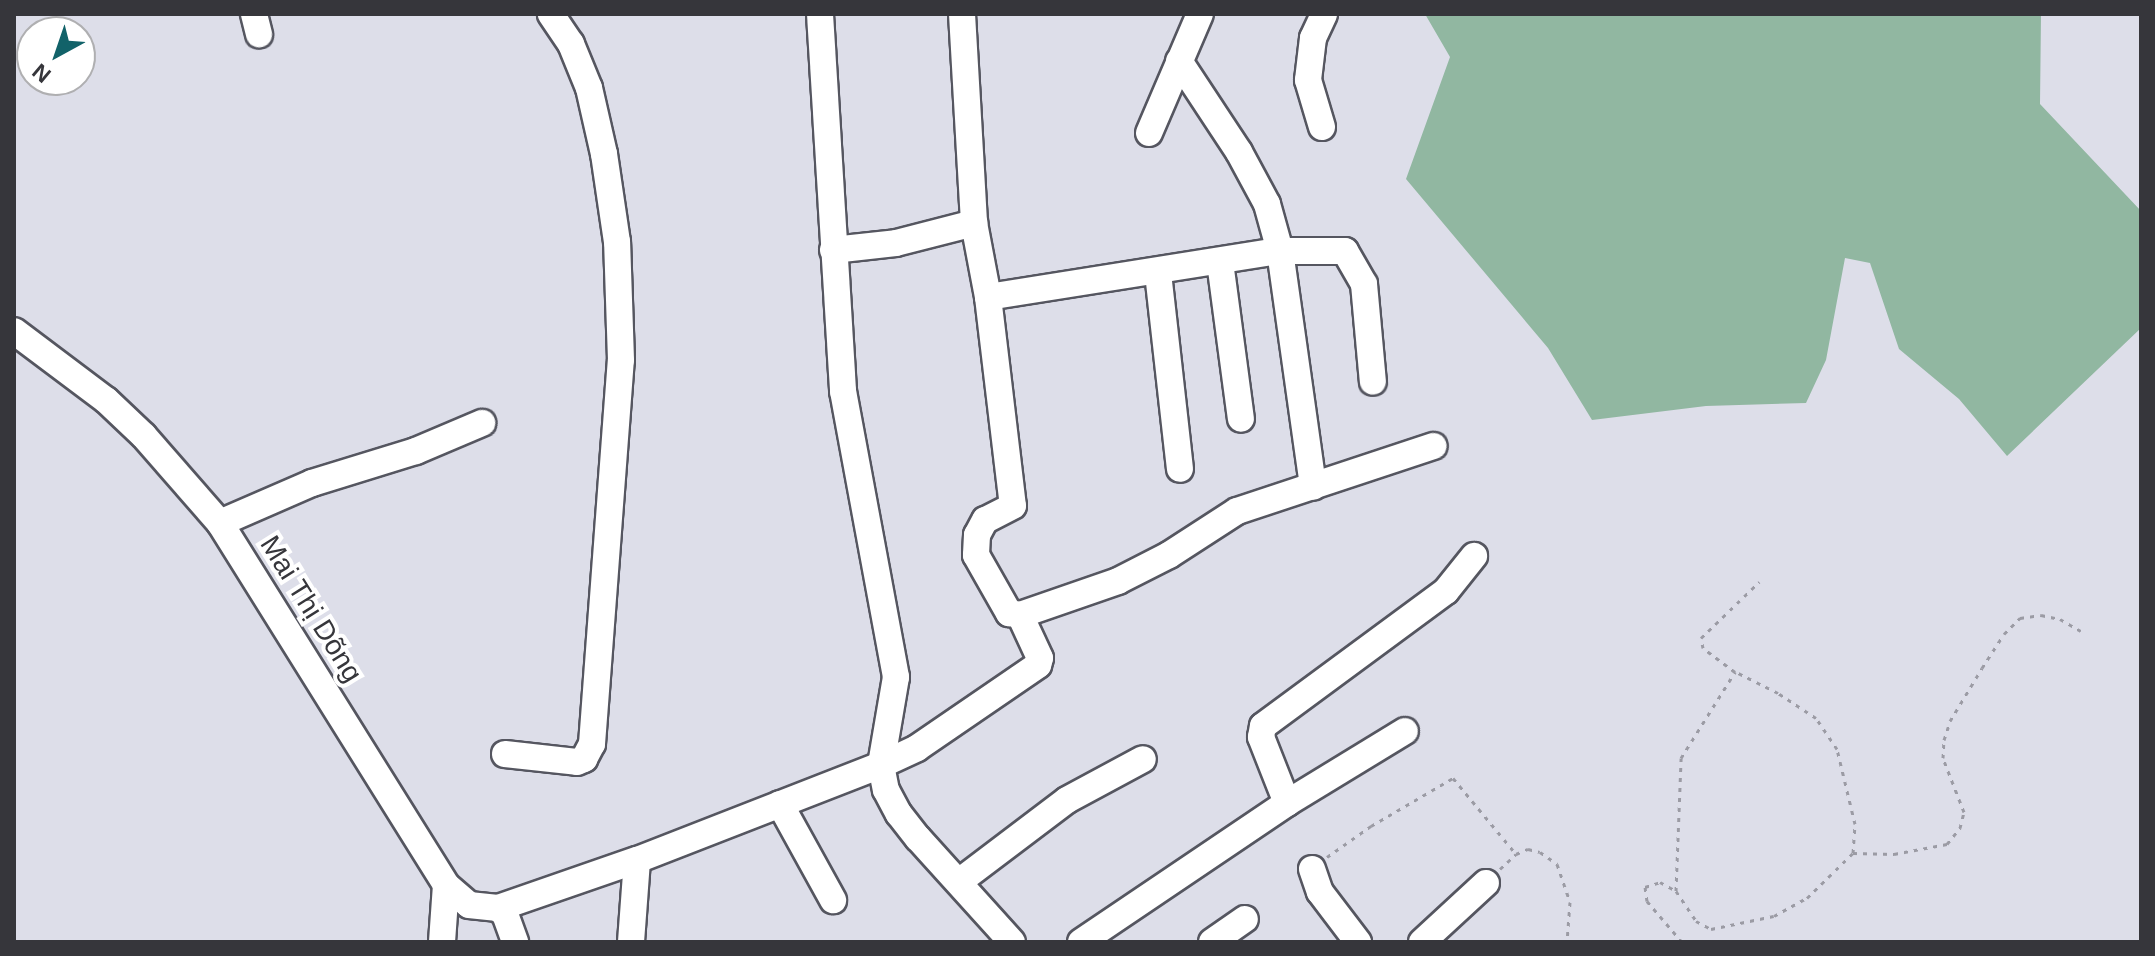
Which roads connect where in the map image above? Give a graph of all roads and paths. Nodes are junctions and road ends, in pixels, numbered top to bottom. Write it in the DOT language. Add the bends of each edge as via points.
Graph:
graph roads {
  1 [pos="551,14"];
  2 [pos="820,14"];
  3 [pos="962,14"];
  4 [pos="1200,14"];
  5 [pos="1324,14"];
  6 [pos="1179,61"];
  7 [pos="1322,127"];
  8 [pos="1149,133"];
  9 [pos="974,223"];
  10 [pos="833,250"];
  11 [pos="1280,251"];
  12 [pos="1220,262"];
  13 [pos="1158,273"];
  14 [pos="988,297"];
  15 [pos="14,331"];
  16 [pos="1373,382"];
  17 [pos="1241,419"];
  18 [pos="482,423"];
  19 [pos="1434,446"];
  20 [pos="1180,469"];
  21 [pos="1313,487"];
  22 [pos="220,523"];
  23 [pos="1474,556"];
  24 [pos="1759,582"];
  25 [pos="1020,615"];
  26 [pos="2081,631"];
  27 [pos="1735,672"];
  28 [pos="1405,731"];
  29 [pos="505,754"];
  30 [pos="1143,759"];
  31 [pos="881,765"];
  32 [pos="1287,803"];
  33 [pos="780,804"];
  34 [pos="1853,853"];
  35 [pos="1516,854"];
  36 [pos="637,860"];
  37 [pos="1312,869"];
  38 [pos="960,881"];
  39 [pos="1486,883"];
  40 [pos="446,885"];
  41 [pos="1676,891"];
  42 [pos="833,900"];
  43 [pos="498,908"];
  44 [pos="1245,919"];
  45 [pos="442,942"];
  46 [pos="515,942"];
  47 [pos="631,942"];
  48 [pos="1012,942"];
  49 [pos="1081,942"];
  50 [pos="1212,942"];
  51 [pos="1358,942"];
  52 [pos="1422,942"];
  53 [pos="1567,942"];
  54 [pos="1682,942"];
  1 -- 29 [label="street" via="571,44 589,88 604,154 617,242 621,360 592,744 577,762"];
  2 -- 10 [label="street"];
  3 -- 9 [label="street"];
  4 -- 6 [label="street"];
  5 -- 7 [label="street" via="1313,38 1308,80"];
  6 -- 8 [label="street"];
  6 -- 11 [label="street" via="1254,177"];
  9 -- 10 [label="street" via="896,243"];
  9 -- 14 [label="street"];
  10 -- 31 [label="street" via="849,435 896,677"];
  11 -- 12 [label="street"];
  11 -- 16 [label="street" via="1345,251 1358,267"];
  11 -- 21 [label="street"];
  12 -- 13 [label="street"];
  12 -- 17 [label="street"];
  13 -- 14 [label="street"];
  13 -- 20 [label="street"];
  14 -- 25 [label="street" via="1013,506 985,520 977,535 976,555 1009,613"];
  15 -- 22 [label="street, Mai Thị Dõng" via="106,400"];
  18 -- 22 [label="street" via="416,451 312,483"];
  19 -- 21 [label="street"];
  21 -- 25 [label="street" via="1221,519 1169,555 1118,581"];
  22 -- 40 [label="street, Mai Thị Dõng"];
  23 -- 32 [label="street" via="1446,591 1263,726 1261,737"];
  24 -- 27 [label="path" via="1701,638 1703,648"];
  25 -- 31 [label="street" via="1040,658 1038,665 947,730"];
  26 -- 34 [label="path" via="2060,619 2020,618 1982,668 1944,740 1943,758 1964,812 1947,844 1894,854"];
  27 -- 34 [label="path" via="1816,718 1837,749 1855,824"];
  27 -- 41 [label="path" via="1681,758"];
  28 -- 32 [label="street"];
  30 -- 38 [label="street" via="1067,800"];
  31 -- 33 [label="street"];
  31 -- 38 [label="street" via="899,814"];
  32 -- 49 [label="street"];
  33 -- 36 [label="street"];
  33 -- 42 [label="street"];
  34 -- 41 [label="path" via="1834,876 1788,909 1711,929 1696,921"];
  35 -- 37 [label="path" via="1453,778 1371,826"];
  35 -- 39 [label="path"];
  35 -- 53 [label="path" via="1528,849 1557,864 1570,902"];
  36 -- 43 [label="street"];
  36 -- 47 [label="street"];
  37 -- 51 [label="street" via="1313,881"];
  38 -- 48 [label="street"];
  39 -- 52 [label="street"];
  40 -- 43 [label="street, Mai Thị Dõng" via="469,905"];
  40 -- 45 [label="street"];
  41 -- 54 [label="path" via="1660,882 1645,887 1647,901"];
  43 -- 46 [label="street"];
  44 -- 50 [label="street"];
}
